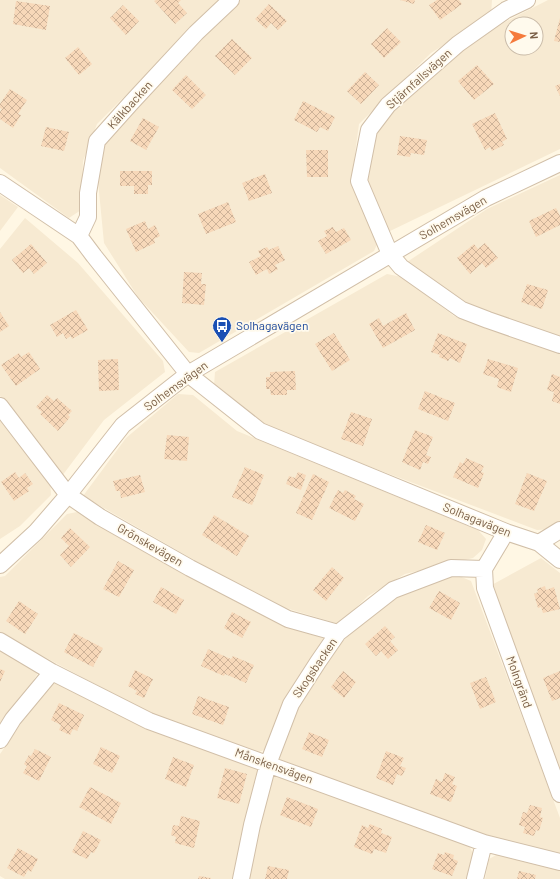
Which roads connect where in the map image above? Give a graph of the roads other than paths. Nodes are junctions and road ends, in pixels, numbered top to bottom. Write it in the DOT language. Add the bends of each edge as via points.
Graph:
graph roads {
  1 [pos="231,0"];
  2 [pos="527,0"];
  3 [pos="506,5"];
  4 [pos="560,163"];
  5 [pos="0,183"];
  6 [pos="79,236"];
  7 [pos="390,254"];
  8 [pos="560,344"];
  9 [pos="188,374"];
  10 [pos="0,406"];
  11 [pos="68,495"];
  12 [pos="560,530"];
  13 [pos="506,532"];
  14 [pos="539,543"];
  15 [pos="560,560"];
  16 [pos="0,565"];
  17 [pos="484,569"];
  18 [pos="338,633"];
  19 [pos="0,641"];
  20 [pos="52,672"];
  21 [pos="0,740"];
  22 [pos="268,764"];
  23 [pos="560,794"];
  24 [pos="484,843"];
  25 [pos="560,862"];
  26 [pos="241,879"];
  27 [pos="475,879"];
  1 -- 6 [label="street, Kälkbacken" via="196,33 97,141 88,193 88,217"];
  2 -- 3 [label="street, Stjärnfallsvägen"];
  3 -- 7 [label="street, Stjärnfallsvägen" via="388,105 369,130 359,181"];
  4 -- 7 [label="street, Solhemsvägen" via="486,198"];
  5 -- 6 [label="street, Solhagavägen"];
  6 -- 9 [label="street, Solhagavägen"];
  7 -- 8 [label="street, Stjärnfallsvägen" via="401,267 462,310"];
  7 -- 9 [label="street, Solhemsvägen"];
  9 -- 11 [label="street, Solhemsvägen" via="123,425"];
  9 -- 13 [label="street, Solhagavägen" via="260,431"];
  10 -- 11 [label="street, Grönskevägen"];
  11 -- 16 [label="street, Solhemsvägen" via="36,532"];
  11 -- 18 [label="street, Grönskevägen" via="100,517 274,612 288,619"];
  12 -- 14 [label="street"];
  13 -- 14 [label="street, Solhagavägen"];
  13 -- 17 [label="street"];
  14 -- 15 [label="street, Solhagavägen"];
  17 -- 18 [label="street, Skogsbacken" via="451,568 393,590"];
  17 -- 23 [label="street, Molngränd" via="485,588"];
  18 -- 22 [label="street, Skogsbacken" via="291,704"];
  19 -- 20 [label="street, Månskensvägen"];
  20 -- 21 [label="street" via="13,718"];
  20 -- 22 [label="street, Månskensvägen" via="149,721"];
  22 -- 24 [label="street, Månskensvägen"];
  22 -- 26 [label="street, Skogsbacken"];
  24 -- 25 [label="street, Månskensvägen"];
  24 -- 27 [label="street"];
}
